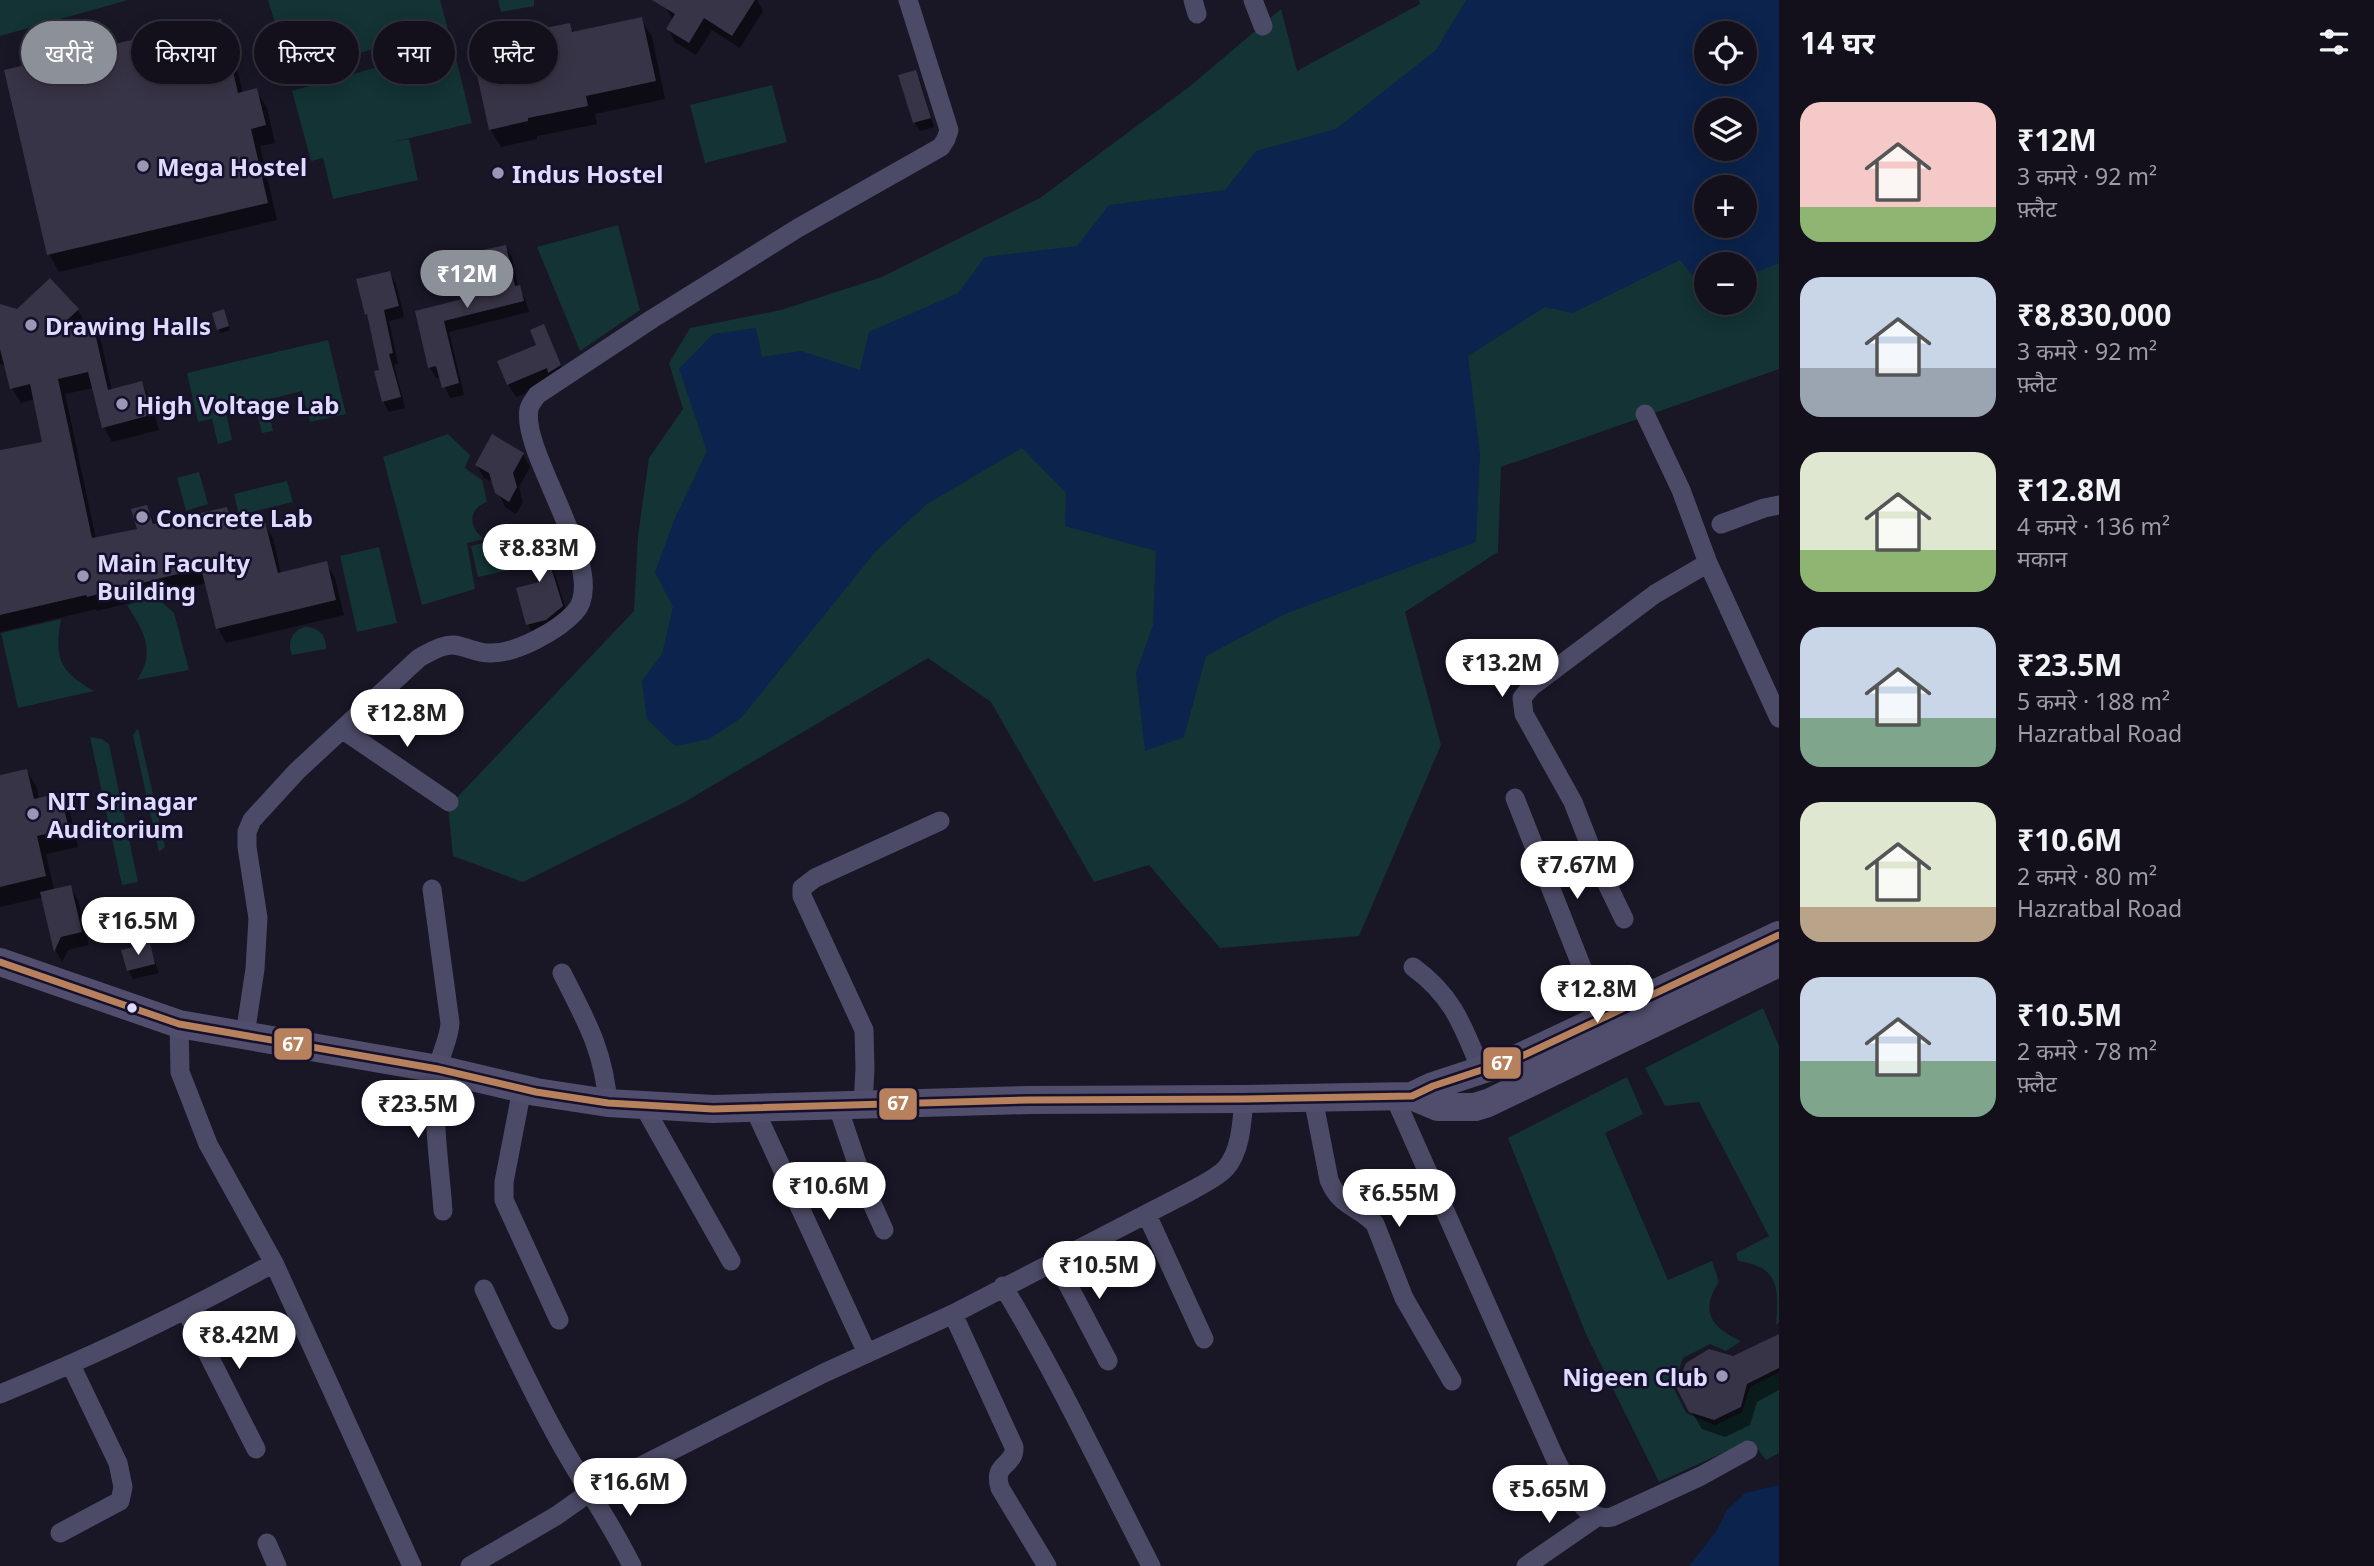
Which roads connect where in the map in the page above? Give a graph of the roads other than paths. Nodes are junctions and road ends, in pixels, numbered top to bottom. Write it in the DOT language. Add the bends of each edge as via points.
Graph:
graph roads {
  1 [pos="908,0"];
  2 [pos="1253,0"];
  3 [pos="1263,26"];
  4 [pos="1645,414"];
  5 [pos="1779,505"];
  6 [pos="1721,524"];
  7 [pos="1709,563"];
  8 [pos="1779,718"];
  9 [pos="343,730"];
  10 [pos="1515,798"];
  11 [pos="449,802"];
  12 [pos="940,821"];
  13 [pos="432,889"];
  14 [pos="1624,919"];
  15 [pos="1779,935"];
  16 [pos="0,962"];
  17 [pos="1779,964"];
  18 [pos="1413,967"];
  19 [pos="562,973"];
  20 [pos="1602,1018"];
  21 [pos="179,1024"];
  22 [pos="245,1035"];
  23 [pos="438,1069"];
  24 [pos="1481,1070"];
  25 [pos="522,1089"];
  26 [pos="1403,1096"];
  27 [pos="1313,1098"];
  28 [pos="1244,1099"];
  29 [pos="608,1103"];
  30 [pos="850,1104"];
  31 [pos="643,1105"];
  32 [pos="754,1108"];
  33 [pos="443,1211"];
  34 [pos="1147,1215"];
  35 [pos="884,1230"];
  36 [pos="1055,1260"];
  37 [pos="731,1261"];
  38 [pos="274,1263"];
  39 [pos="1003,1286"];
  40 [pos="484,1289"];
  41 [pos="186,1311"];
  42 [pos="953,1314"];
  43 [pos="559,1320"];
  44 [pos="1204,1339"];
  45 [pos="867,1353"];
  46 [pos="1108,1361"];
  47 [pos="71,1366"];
  48 [pos="1452,1381"];
  49 [pos="0,1394"];
  50 [pos="256,1449"];
  51 [pos="1748,1450"];
  52 [pos="590,1492"];
  53 [pos="1597,1517"];
  54 [pos="60,1533"];
  55 [pos="267,1543"];
  56 [pos="277,1566"];
  57 [pos="412,1566"];
  58 [pos="470,1566"];
  59 [pos="632,1566"];
  60 [pos="1047,1566"];
  61 [pos="1152,1566"];
  62 [pos="1526,1566"];
  1 -- 9 [label="street" via="946,119 946,139 652,319 537,396 528,411 531,428 584,582 576,611 515,649 493,654 456,645 419,658"];
  2 -- 3 [label="street"];
  4 -- 7 [label="street"];
  5 -- 6 [label="street"];
  7 -- 8 [label="street"];
  7 -- 14 [label="street" via="1656,594 1522,698 1524,714 1573,802"];
  9 -- 11 [label="street"];
  9 -- 22 [label="street" via="277,791 247,832 258,918"];
  10 -- 20 [label="street"];
  12 -- 30 [label="street" via="802,888 864,1030 866,1069"];
  13 -- 23 [label="street" via="450,1023"];
  15 -- 20 [label="main road"];
  16 -- 21 [label="main road"];
  17 -- 26 [label="main road" via="1488,1103 1438,1107"];
  18 -- 24 [label="street" via="1434,982 1450,1004"];
  19 -- 29 [label="street" via="602,1060"];
  20 -- 24 [label="main road" via="1518,1058"];
  21 -- 22 [label="main road"];
  21 -- 38 [label="street" via="180,1072 208,1144"];
  22 -- 23 [label="main road"];
  23 -- 25 [label="main road"];
  23 -- 33 [label="street" via="436,1120"];
  24 -- 26 [label="main road"];
  25 -- 29 [label="main road"];
  25 -- 43 [label="street" via="504,1200"];
  26 -- 27 [label="main road"];
  26 -- 53 [label="street" via="1554,1456 1586,1510"];
  27 -- 28 [label="main road"];
  27 -- 48 [label="street" via="1333,1190 1348,1207 1366,1214 1375,1224 1404,1298"];
  28 -- 30 [label="main road"];
  28 -- 34 [label="street" via="1237,1145 1225,1169"];
  29 -- 31 [label="main road"];
  30 -- 32 [label="main road"];
  30 -- 35 [label="street" via="866,1189"];
  31 -- 32 [label="main road"];
  31 -- 37 [label="street"];
  32 -- 45 [label="street"];
  34 -- 36 [label="street"];
  34 -- 44 [label="street"];
  36 -- 39 [label="street"];
  36 -- 46 [label="street"];
  38 -- 41 [label="street"];
  38 -- 57 [label="street"];
  39 -- 42 [label="street"];
  39 -- 61 [label="street" via="1042,1351"];
  40 -- 52 [label="street" via="520,1366"];
  41 -- 47 [label="street"];
  41 -- 50 [label="street"];
  42 -- 45 [label="street"];
  42 -- 60 [label="street" via="1014,1447 1011,1460 998,1474 1000,1488"];
  45 -- 52 [label="street"];
  47 -- 49 [label="street"];
  47 -- 54 [label="street" via="118,1464 123,1487 120,1501"];
  51 -- 53 [label="street" via="1612,1517"];
  52 -- 58 [label="street"];
  52 -- 59 [label="street"];
  53 -- 62 [label="street"];
  55 -- 56 [label="street"];
}
